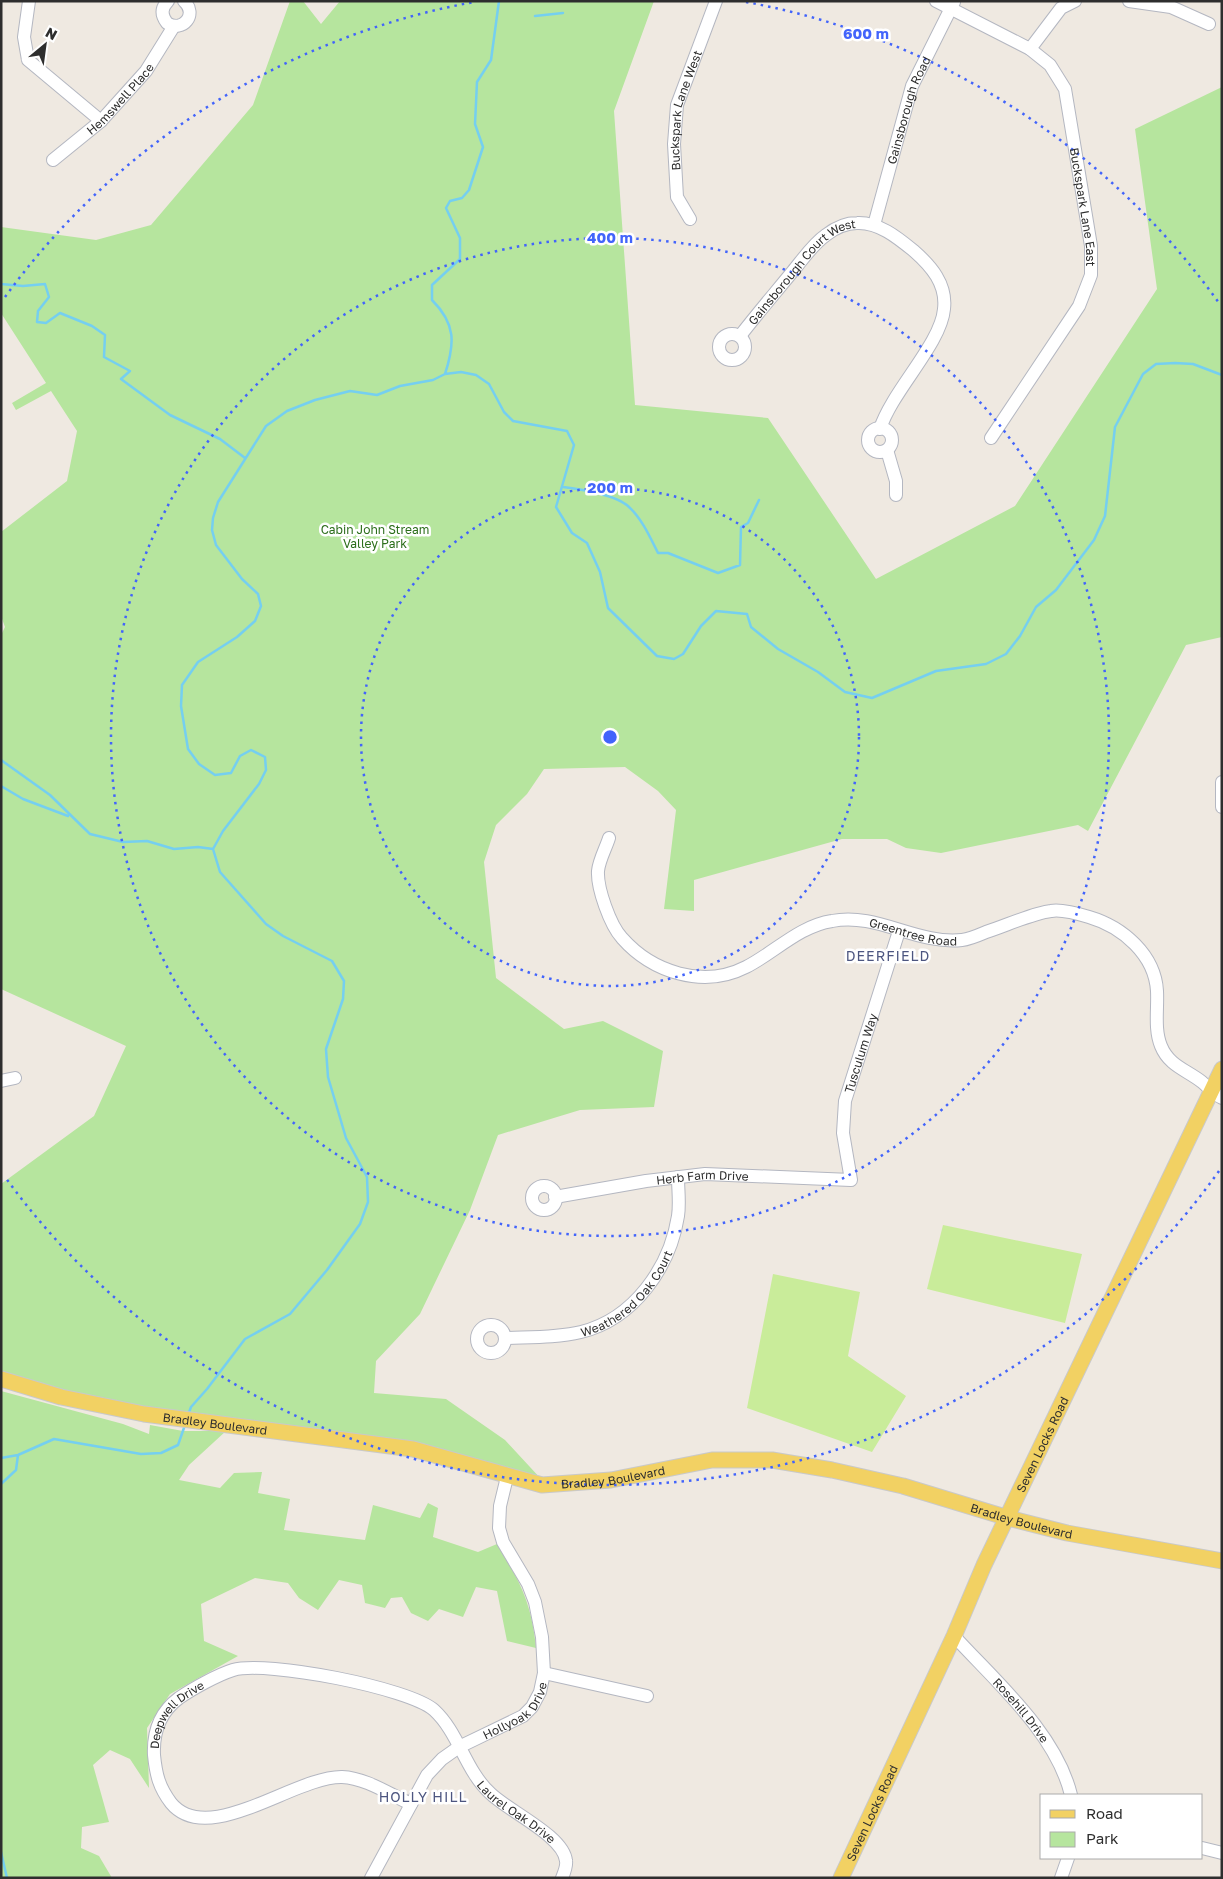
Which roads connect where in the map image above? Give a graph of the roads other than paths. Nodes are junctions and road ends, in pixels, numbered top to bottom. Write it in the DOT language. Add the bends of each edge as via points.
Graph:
graph roads {
  1 [pos="29,1"];
  2 [pos="168,1"];
  3 [pos="184,1"];
  4 [pos="716,1"];
  5 [pos="936,1"];
  6 [pos="1075,1"];
  7 [pos="1129,1"];
  8 [pos="953,5"];
  9 [pos="1209,24"];
  10 [pos="174,26"];
  11 [pos="1030,49"];
  12 [pos="101,121"];
  13 [pos="53,160"];
  14 [pos="690,220"];
  15 [pos="874,225"];
  16 [pos="740,336"];
  17 [pos="880,428"];
  18 [pos="991,438"];
  19 [pos="887,450"];
  20 [pos="896,495"];
  21 [pos="1222,782"];
  22 [pos="1222,807"];
  23 [pos="609,838"];
  24 [pos="899,931"];
  25 [pos="1222,1069"];
  26 [pos="15,1078"];
  27 [pos="1,1081"];
  28 [pos="1216,1095"];
  29 [pos="678,1178"];
  30 [pos="851,1180"];
  31 [pos="555,1197"];
  32 [pos="505,1338"];
  33 [pos="1,1378"];
  34 [pos="507,1477"];
  35 [pos="1008,1518"];
  36 [pos="1222,1561"];
  37 [pos="954,1636"];
  38 [pos="544,1673"];
  39 [pos="647,1696"];
  40 [pos="459,1747"];
  41 [pos="1072,1794"];
  42 [pos="410,1804"];
  43 [pos="1203,1848"];
  44 [pos="1222,1853"];
  45 [pos="1068,1859"];
  46 [pos="371,1878"];
  47 [pos="562,1878"];
  48 [pos="840,1878"];
  49 [pos="1061,1878"];
  1 -- 12 [label="street" via="24,37 28,60"];
  2 -- 10 [label="street" via="163,8 163,16"];
  3 -- 10 [label="street, Hemswell Place" via="190,9 189,17 185,24"];
  4 -- 14 [label="street, Buckspark Lane West" via="677,105 674,144 677,197"];
  5 -- 8 [label="street"];
  6 -- 11 [label="street" via="1061,8"];
  7 -- 9 [label="street" via="1171,7"];
  8 -- 11 [label="street, Buckspark Lane East"];
  8 -- 15 [label="street, Gainsborough Road" via="912,86"];
  10 -- 12 [label="street, Hemswell Place" via="146,71"];
  11 -- 18 [label="street, Buckspark Lane East" via="1050,65 1065,89 1091,246 1091,275 1079,306"];
  12 -- 13 [label="street, Hemswell Place"];
  15 -- 16 [label="street, Gainsborough Court West" via="846,224 826,235"];
  15 -- 17 [label="street" via="897,237 927,262 937,274 944,295 944,310 936,332 885,413"];
  17 -- 19 [label="street" via="891,437"];
  17 -- 19 [label="street" via="870,433 869,444 876,452"];
  19 -- 20 [label="street" via="896,480"];
  21 -- 22 [label="street"];
  23 -- 24 [label="street, Greentree Road" via="598,873 605,907 620,936 640,957 673,972 709,977 731,973 828,921 866,920"];
  24 -- 28 [label="street, Greentree Road" via="962,940 1052,910 1089,916 1110,925 1142,950 1152,968 1157,989 1161,1047 1174,1065"];
  24 -- 30 [label="street, Tusculum Way" via="846,1101 843,1133"];
  25 -- 28 [label="main road, Seven Locks Road"];
  26 -- 27 [label="street"];
  28 -- 35 [label="main road, Seven Locks Road"];
  29 -- 30 [label="street, Herb Farm Drive" via="705,1174"];
  29 -- 31 [label="street, Herb Farm Drive"];
  29 -- 32 [label="street, Weathered Oak Court" via="678,1214 670,1247 658,1274 639,1297 608,1320 582,1332 552,1337"];
  33 -- 34 [label="main road, Bradley Boulevard" via="61,1397 144,1414 413,1450"];
  34 -- 35 [label="main road, Bradley Boulevard" via="542,1485 566,1484 611,1480 712,1460 772,1460 903,1486"];
  34 -- 38 [label="street, Hollyoak Drive" via="499,1528 503,1542 535,1602 542,1637"];
  35 -- 36 [label="main road, Bradley Boulevard" via="1068,1533"];
  35 -- 37 [label="main road, Seven Locks Road"];
  37 -- 41 [label="street, Rosehill Drive" via="1053,1748"];
  37 -- 48 [label="main road, Seven Locks Road"];
  38 -- 39 [label="street"];
  38 -- 40 [label="street, Hollyoak Drive" via="537,1700 523,1716"];
  40 -- 42 [label="street, Hollyoak Drive" via="427,1775"];
  40 -- 42 [label="street, Deepwell Drive" via="435,1711 415,1698 303,1672 261,1666 232,1670 186,1694 165,1712 157,1726 154,1746 156,1778 161,1790 174,1807 201,1819 226,1816 322,1779 344,1777 367,1783"];
  40 -- 47 [label="street, Laurel Oak Drive" via="476,1777 501,1804 556,1842 566,1863"];
  42 -- 46 [label="street, Hollyoak Drive"];
  43 -- 44 [label="street"];
  45 -- 49 [label="street"];
}
